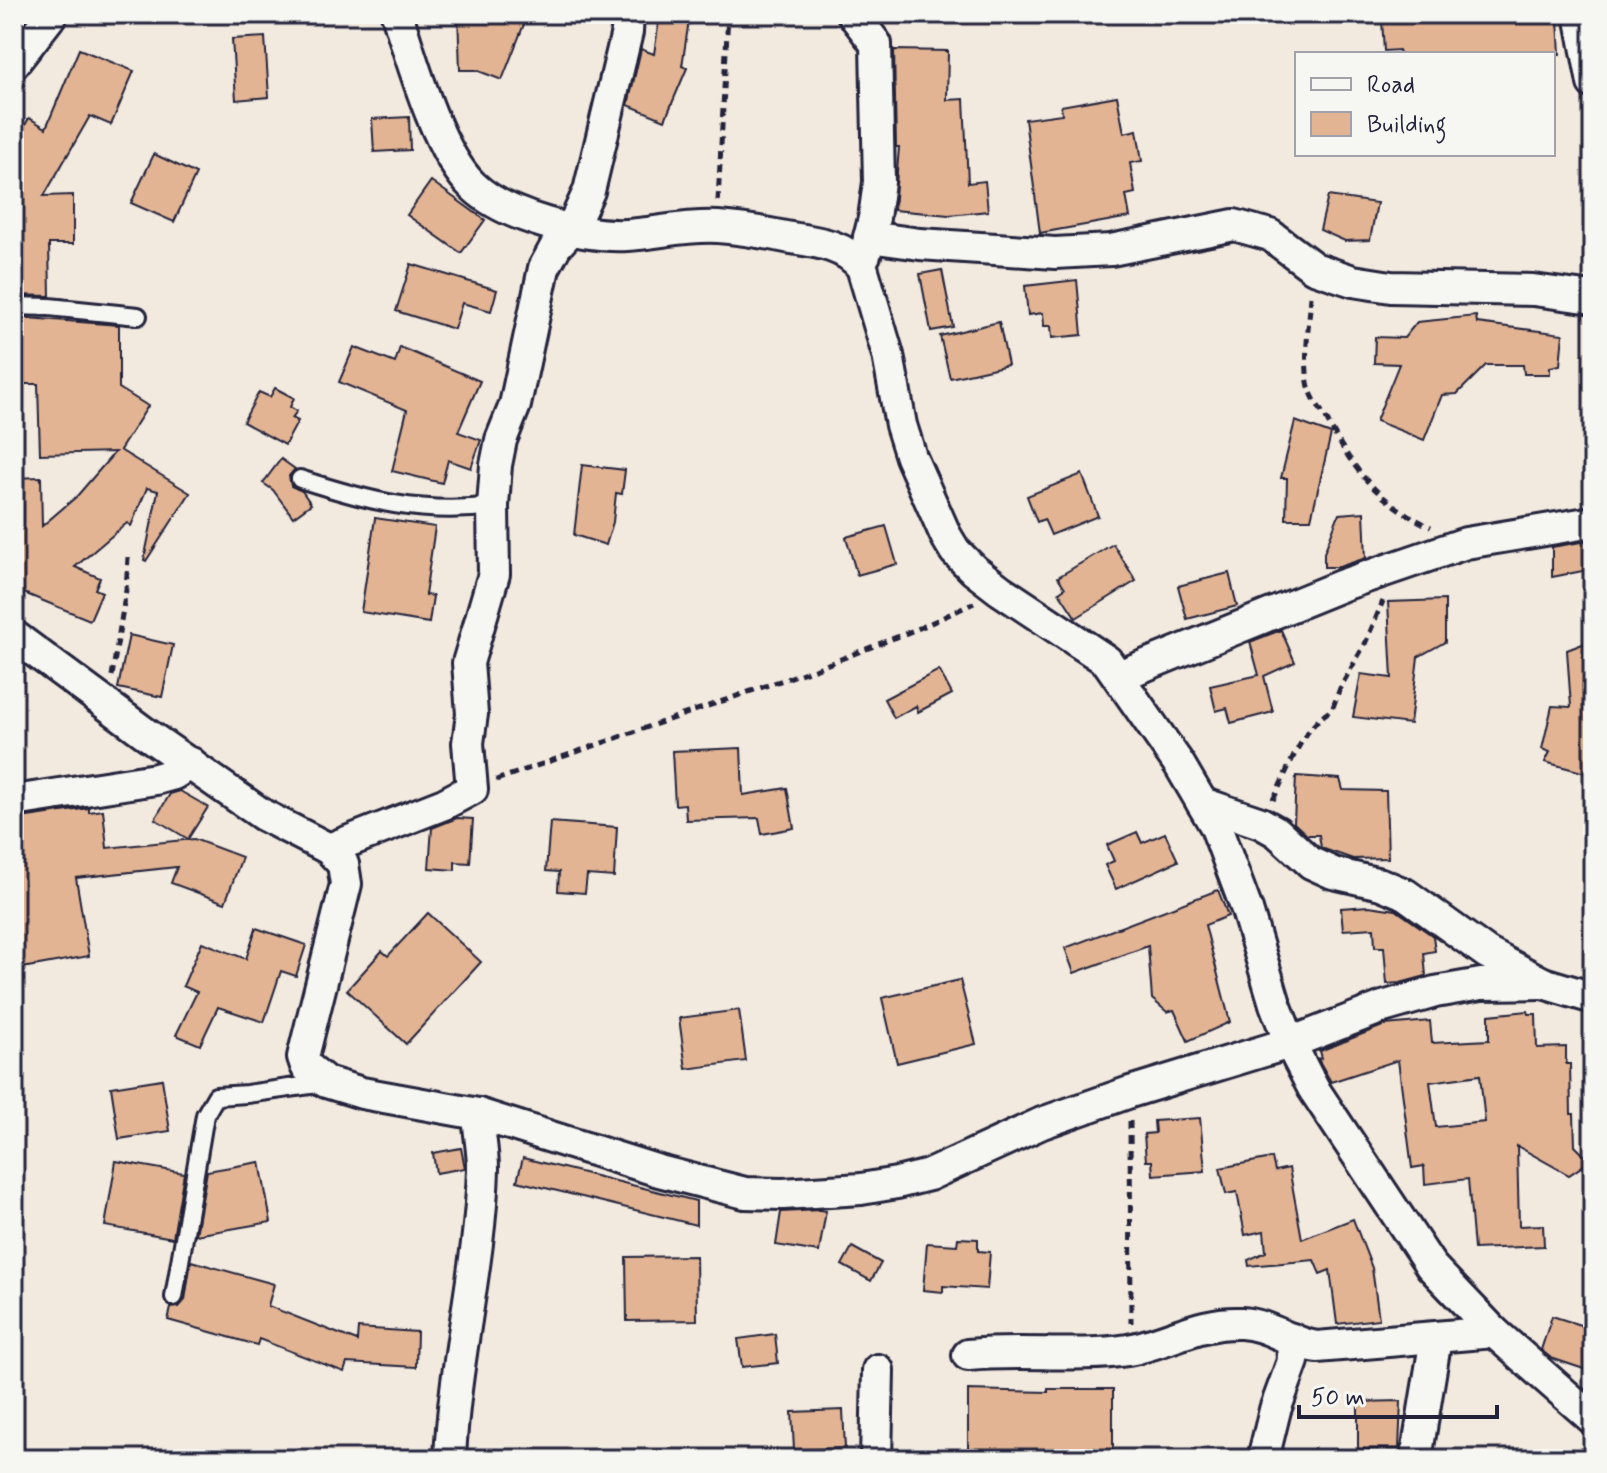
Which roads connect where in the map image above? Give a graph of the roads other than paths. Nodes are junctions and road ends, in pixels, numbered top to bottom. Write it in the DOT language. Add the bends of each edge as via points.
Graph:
graph roads {
  1 [pos="52,14"];
  2 [pos="397,14"];
  3 [pos="628,14"];
  4 [pos="853,14"];
  5 [pos="1580,14"];
  6 [pos="14,63"];
  7 [pos="1593,83"];
  8 [pos="571,230"];
  9 [pos="869,237"];
  10 [pos="862,267"];
  11 [pos="1593,298"];
  12 [pos="14,306"];
  13 [pos="138,316"];
  14 [pos="300,479"];
  15 [pos="493,506"];
  16 [pos="1593,522"];
  17 [pos="14,636"];
  18 [pos="1119,676"];
  19 [pos="191,763"];
  20 [pos="14,801"];
  21 [pos="1202,803"];
  22 [pos="329,849"];
  23 [pos="1543,983"];
  24 [pos="1593,998"];
  25 [pos="1290,1043"];
  26 [pos="326,1082"];
  27 [pos="478,1114"];
  28 [pos="174,1297"];
  29 [pos="1494,1332"];
  30 [pos="1436,1338"];
  31 [pos="1292,1339"];
  32 [pos="968,1355"];
  33 [pos="878,1370"];
  34 [pos="1593,1419"];
  35 [pos="450,1459"];
  36 [pos="876,1459"];
  37 [pos="1263,1459"];
  38 [pos="1416,1459"];
  1 -- 6 [label="street"];
  2 -- 8 [label="street" via="432,113 464,176 486,196 537,221"];
  3 -- 8 [label="street" via="589,191"];
  4 -- 9 [label="street" via="876,44 879,182"];
  5 -- 7 [label="street"];
  8 -- 10 [label="street" via="625,235 717,227 822,243 842,250"];
  8 -- 15 [label="street" via="544,268 515,405 501,440"];
  9 -- 10 [label="street"];
  9 -- 11 [label="street" via="1055,253 1111,250 1234,225 1270,235 1314,268 1353,281"];
  10 -- 18 [label="street" via="888,355 901,425 955,551 1000,590 1107,661"];
  12 -- 13 [label="lane"];
  14 -- 15 [label="lane" via="385,504 433,510"];
  15 -- 22 [label="street" via="494,574 468,663 472,789"];
  16 -- 18 [label="street" via="1466,543 1343,585"];
  17 -- 19 [label="street"];
  18 -- 21 [label="street"];
  19 -- 20 [label="street" via="156,779"];
  19 -- 22 [label="street" via="263,815"];
  21 -- 23 [label="street" via="1261,823 1311,863 1333,873 1405,894 1487,953"];
  21 -- 25 [label="street" via="1229,858"];
  22 -- 26 [label="street" via="343,864 346,884 303,1057"];
  23 -- 24 [label="street"];
  23 -- 25 [label="street" via="1481,984 1435,992"];
  25 -- 27 [label="street" via="1042,1123 929,1175 861,1189 753,1195"];
  25 -- 29 [label="street" via="1313,1088 1417,1247"];
  26 -- 27 [label="street"];
  26 -- 28 [label="lane" via="216,1096 205,1115"];
  27 -- 35 [label="street" via="483,1166 478,1239"];
  29 -- 30 [label="street"];
  29 -- 34 [label="street"];
  30 -- 31 [label="street" via="1317,1347"];
  30 -- 38 [label="street"];
  31 -- 32 [label="street" via="1262,1326 1224,1323 1131,1349"];
  31 -- 37 [label="street" via="1293,1361"];
  33 -- 36 [label="street"];
}
